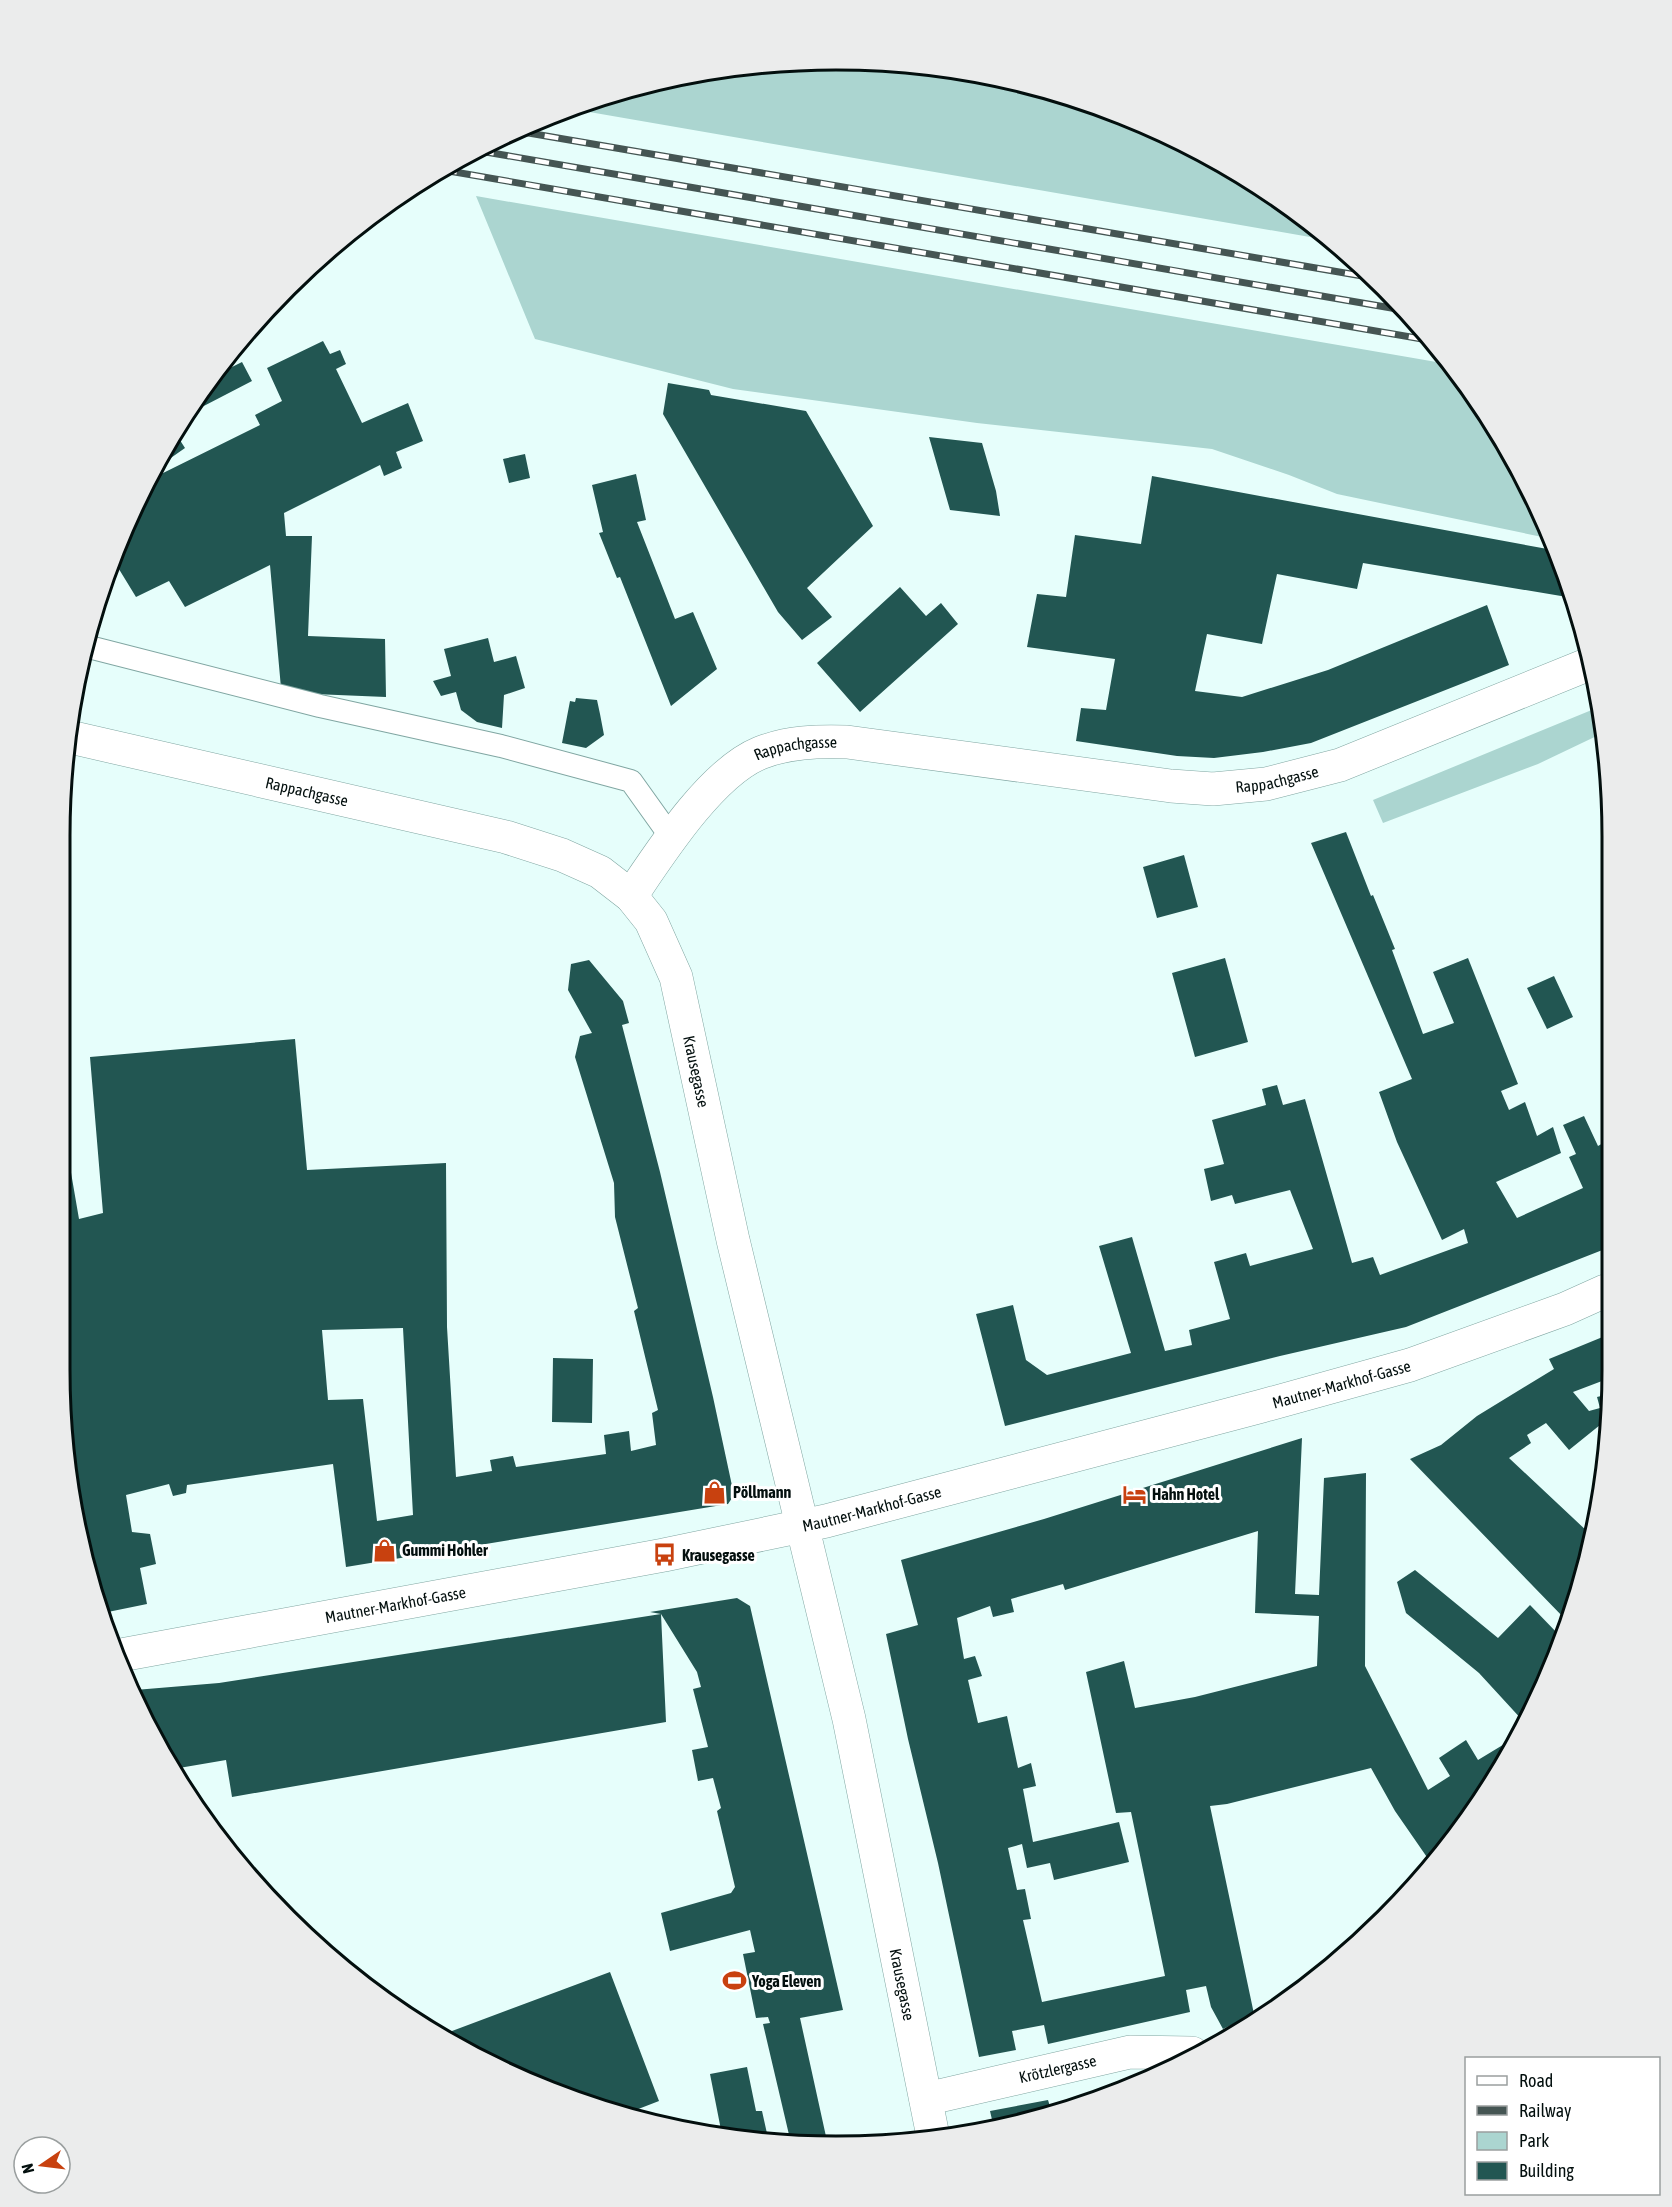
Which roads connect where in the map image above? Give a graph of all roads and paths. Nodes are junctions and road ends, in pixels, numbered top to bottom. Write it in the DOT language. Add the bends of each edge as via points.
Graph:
graph roads {
  1 [pos="94,648"];
  2 [pos="1582,667"];
  3 [pos="77,739"];
  4 [pos="671,837"];
  5 [pos="631,896"];
  6 [pos="1602,1292"];
  7 [pos="801,1527"];
  8 [pos="125,1654"];
  9 [pos="1184,2053"];
  10 [pos="926,2099"];
  11 [pos="932,2130"];
  1 -- 4 [label="lane" via="631,781"];
  2 -- 4 [label="street, Rappachgasse" via="1340,765 1266,784 1213,789 1171,786 847,742 809,741 760,753 741,763"];
  3 -- 5 [label="street, Rappachgasse" via="506,837 600,872"];
  4 -- 5 [label="street, Rappachgasse"];
  5 -- 7 [label="street, Krausegasse" via="651,921 676,977"];
  6 -- 7 [label="street, Mautner-Markhof-Gasse" via="1410,1365"];
  7 -- 8 [label="street, Mautner-Markhof-Gasse"];
  7 -- 10 [label="street, Krausegasse" via="849,1719"];
  9 -- 10 [label="street, Krötzlergasse" via="1130,2052"];
  10 -- 11 [label="street, Krausegasse"];
}
